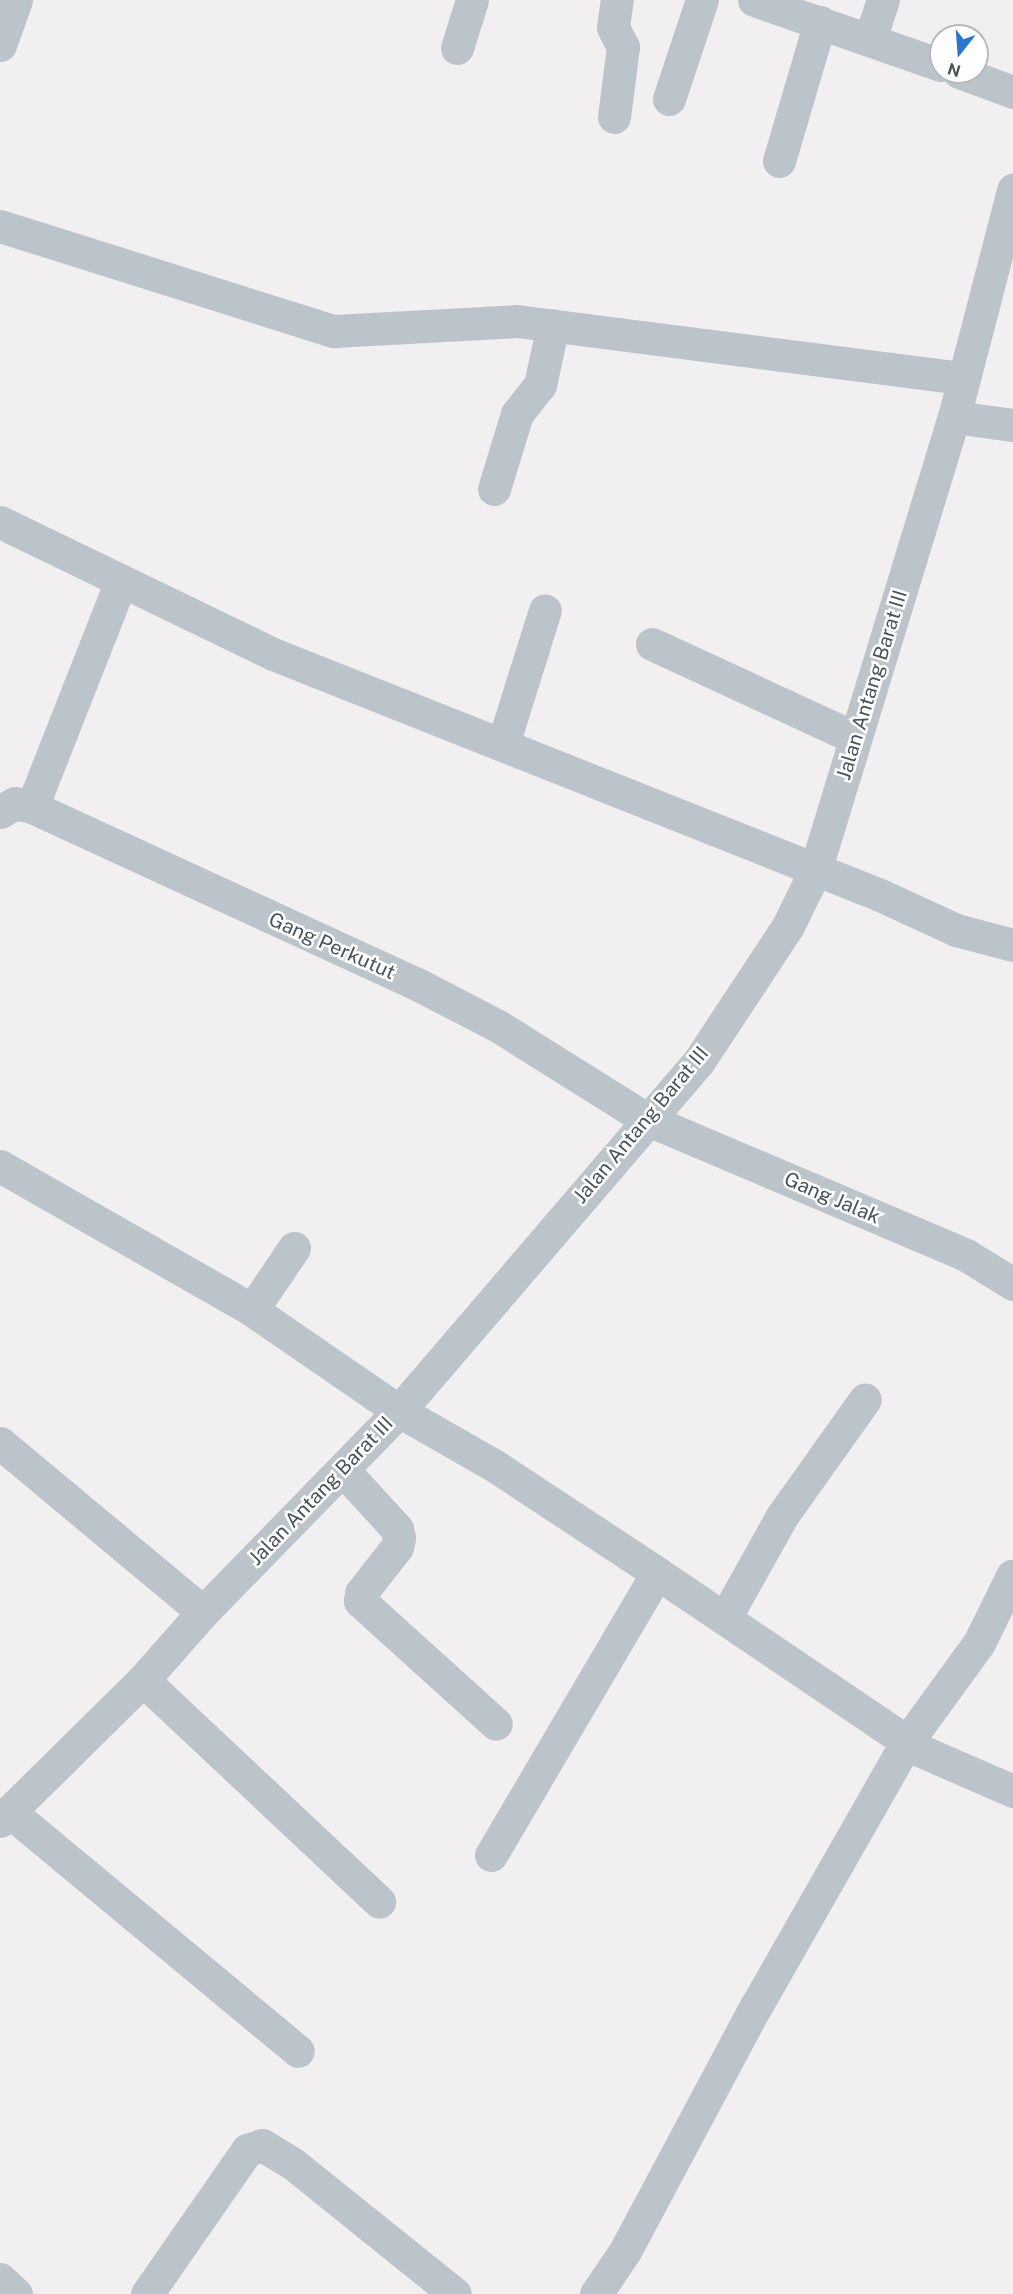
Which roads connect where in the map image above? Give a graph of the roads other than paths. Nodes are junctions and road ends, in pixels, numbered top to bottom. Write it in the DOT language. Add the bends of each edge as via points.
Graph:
graph roads {
  1 [pos="16,0"];
  2 [pos="472,0"];
  3 [pos="617,0"];
  4 [pos="702,0"];
  5 [pos="754,0"];
  6 [pos="883,0"];
  7 [pos="820,22"];
  8 [pos="870,39"];
  9 [pos="0,45"];
  10 [pos="458,48"];
  11 [pos="929,61"];
  12 [pos="989,83"];
  13 [pos="1013,92"];
  14 [pos="669,99"];
  15 [pos="614,117"];
  16 [pos="779,160"];
  17 [pos="1013,190"];
  18 [pos="0,226"];
  19 [pos="553,325"];
  20 [pos="962,378"];
  21 [pos="954,417"];
  22 [pos="1013,425"];
  23 [pos="494,489"];
  24 [pos="0,522"];
  25 [pos="121,581"];
  26 [pos="545,610"];
  27 [pos="652,644"];
  28 [pos="855,738"];
  29 [pos="503,744"];
  30 [pos="12,808"];
  31 [pos="815,871"];
  32 [pos="1013,945"];
  33 [pos="646,1119"];
  34 [pos="0,1166"];
  35 [pos="294,1248"];
  36 [pos="1013,1284"];
  37 [pos="252,1310"];
  38 [pos="865,1399"];
  39 [pos="399,1411"];
  40 [pos="0,1443"];
  41 [pos="343,1470"];
  42 [pos="657,1572"];
  43 [pos="1012,1576"];
  44 [pos="203,1612"];
  45 [pos="725,1618"];
  46 [pos="143,1680"];
  47 [pos="496,1724"];
  48 [pos="907,1742"];
  49 [pos="1013,1791"];
  50 [pos="5,1817"];
  51 [pos="491,1855"];
  52 [pos="378,1902"];
  53 [pos="298,2051"];
  54 [pos="0,2279"];
  55 [pos="16,2294"];
  56 [pos="147,2294"];
  57 [pos="455,2294"];
  58 [pos="596,2294"];
  1 -- 9 [label="street"];
  2 -- 10 [label="street"];
  3 -- 15 [label="street" via="613,27 623,47"];
  4 -- 14 [label="street"];
  5 -- 7 [label="street"];
  6 -- 8 [label="street"];
  7 -- 8 [label="street"];
  7 -- 16 [label="street"];
  8 -- 11 [label="street"];
  12 -- 13 [label="street"];
  17 -- 20 [label="street, Jalan Antang Barat III"];
  18 -- 19 [label="street" via="334,331 517,321"];
  19 -- 20 [label="street"];
  19 -- 23 [label="street" via="540,384 518,414"];
  20 -- 21 [label="street, Jalan Antang Barat III"];
  21 -- 22 [label="street"];
  21 -- 28 [label="street, Jalan Antang Barat III"];
  24 -- 25 [label="street"];
  25 -- 29 [label="street" via="273,654"];
  25 -- 30 [label="street"];
  26 -- 29 [label="street"];
  27 -- 28 [label="street"];
  28 -- 31 [label="street, Jalan Antang Barat III"];
  29 -- 31 [label="street"];
  30 -- 33 [label="street, Gang Perkutut" via="417,984 498,1026"];
  31 -- 32 [label="street" via="956,930"];
  31 -- 33 [label="street, Jalan Antang Barat III" via="788,926 699,1061"];
  33 -- 36 [label="street, Gang Jalak" via="966,1255"];
  33 -- 39 [label="street, Jalan Antang Barat III"];
  34 -- 37 [label="street"];
  35 -- 37 [label="street"];
  37 -- 39 [label="street"];
  38 -- 45 [label="street" via="782,1516"];
  39 -- 41 [label="street, Jalan Antang Barat III"];
  39 -- 42 [label="street" via="495,1466"];
  40 -- 44 [label="street"];
  41 -- 44 [label="street, Jalan Antang Barat III"];
  41 -- 47 [label="street" via="397,1529 399,1539 361,1593 364,1608"];
  42 -- 45 [label="street"];
  42 -- 51 [label="street"];
  43 -- 48 [label="street" via="979,1643"];
  44 -- 46 [label="street, Jalan Antang Barat III"];
  45 -- 48 [label="street"];
  46 -- 50 [label="street, Jalan Antang Barat III"];
  46 -- 52 [label="street"];
  48 -- 49 [label="street" via="942,1762"];
  48 -- 58 [label="street" via="755,2008 626,2251"];
  50 -- 53 [label="street"];
  54 -- 55 [label="street"];
  56 -- 57 [label="street" via="247,2150 262,2145 292,2163"];
}
